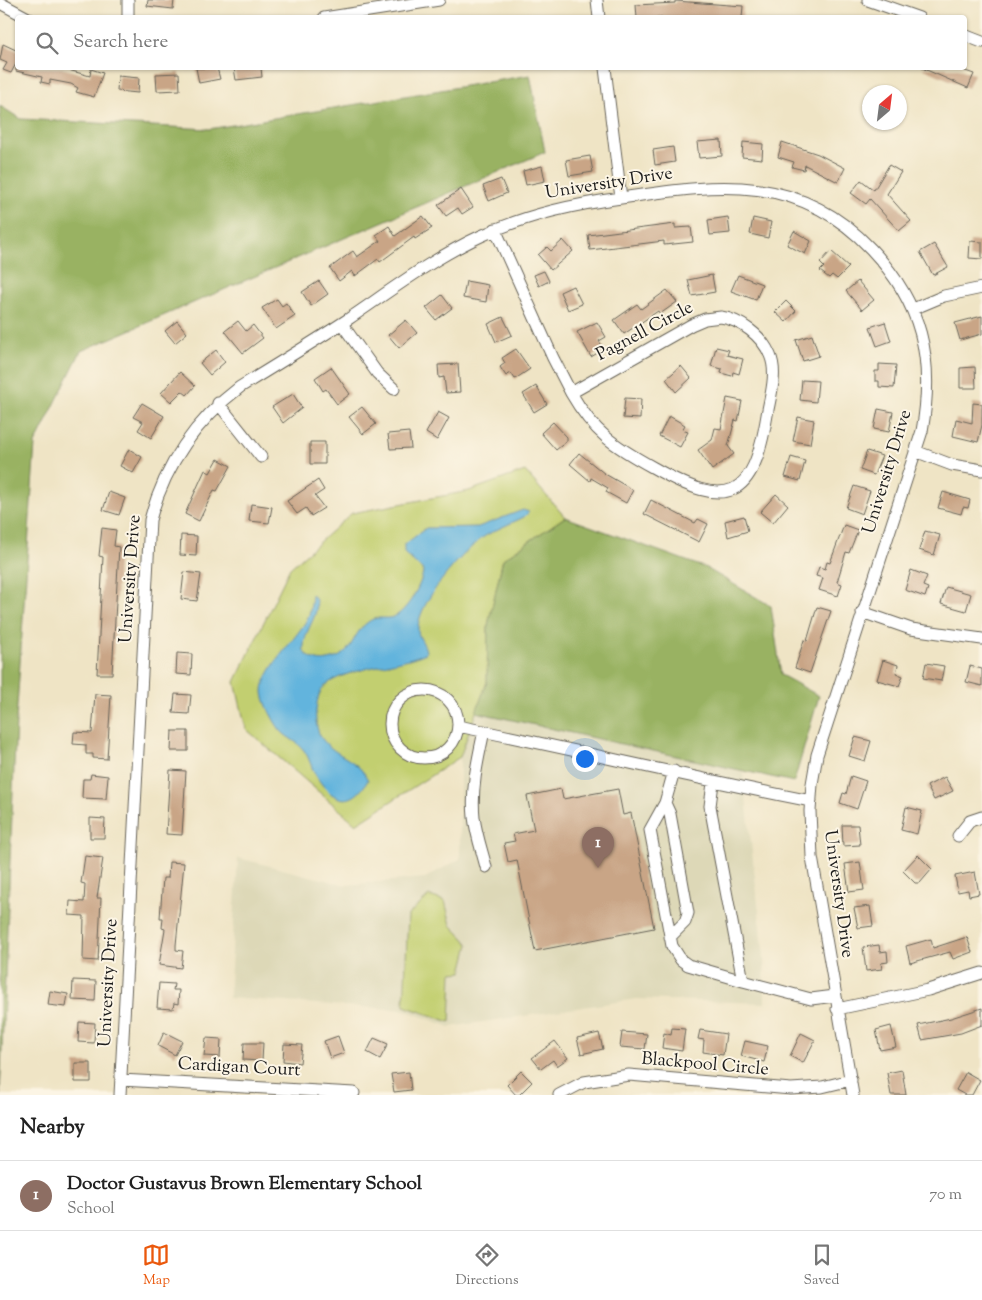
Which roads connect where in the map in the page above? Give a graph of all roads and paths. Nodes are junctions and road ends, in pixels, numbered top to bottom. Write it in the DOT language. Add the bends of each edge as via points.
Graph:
graph roads {
  1 [pos="128,0"];
  2 [pos="439,0"];
  3 [pos="597,0"];
  4 [pos="868,0"];
  5 [pos="0,3"];
  6 [pos="22,15"];
  7 [pos="128,15"];
  8 [pos="343,15"];
  9 [pos="599,15"];
  10 [pos="910,15"];
  11 [pos="967,36"];
  12 [pos="982,42"];
  13 [pos="605,70"];
  14 [pos="621,198"];
  15 [pos="495,229"];
  16 [pos="982,288"];
  17 [pos="913,309"];
  18 [pos="342,324"];
  19 [pos="394,390"];
  20 [pos="571,393"];
  21 [pos="218,403"];
  22 [pos="916,451"];
  23 [pos="261,457"];
  24 [pos="982,470"];
  25 [pos="862,612"];
  26 [pos="982,639"];
  27 [pos="458,726"];
  28 [pos="484,731"];
  29 [pos="674,771"];
  30 [pos="713,782"];
  31 [pos="811,801"];
  32 [pos="665,803"];
  33 [pos="982,817"];
  34 [pos="958,836"];
  35 [pos="486,867"];
  36 [pos="670,937"];
  37 [pos="982,974"];
  38 [pos="742,981"];
  39 [pos="835,996"];
  40 [pos="837,1009"];
  41 [pos="121,1080"];
  42 [pos="851,1080"];
  43 [pos="728,1089"];
  44 [pos="258,1091"];
  45 [pos="354,1092"];
  46 [pos="120,1095"];
  47 [pos="559,1095"];
  48 [pos="853,1095"];
  1 -- 7 [label="street"];
  2 -- 8 [label="street"];
  3 -- 9 [label="street"];
  4 -- 10 [label="street"];
  5 -- 6 [label="street"];
  11 -- 12 [label="street"];
  13 -- 14 [label="street"];
  14 -- 15 [label="street, University Drive" via="566,206"];
  14 -- 17 [label="street, University Drive" via="735,186 796,198 832,216 856,233 887,266"];
  15 -- 18 [label="street, University Drive" via="424,268"];
  15 -- 20 [label="street, Pagnell Circle"];
  16 -- 17 [label="street" via="944,296"];
  17 -- 22 [label="street, University Drive" via="928,375 925,411"];
  18 -- 19 [label="street" via="377,373"];
  18 -- 21 [label="street, University Drive"];
  20 -- 20 [label="street, Pagnell Circle" via="691,325 713,318 730,318 743,325 764,346 772,364 773,377 757,462 745,482 725,491 707,491 684,484 604,438"];
  21 -- 23 [label="street"];
  21 -- 41 [label="street, University Drive" via="174,458 150,520"];
  22 -- 24 [label="street" via="952,465"];
  22 -- 25 [label="street, University Drive"];
  25 -- 26 [label="street" via="911,629"];
  25 -- 31 [label="street, University Drive" via="817,755"];
  27 -- 27 [label="street" via="456,712 447,700 426,691 411,693 399,702 390,722 396,744 408,754 422,758 437,756 449,747"];
  27 -- 28 [label="street"];
  28 -- 29 [label="street"];
  28 -- 35 [label="street" via="476,773 474,819"];
  29 -- 30 [label="street"];
  29 -- 32 [label="street"];
  30 -- 31 [label="street"];
  30 -- 38 [label="street" via="710,806"];
  31 -- 39 [label="street, University Drive" via="812,857"];
  32 -- 36 [label="street" via="650,830"];
  32 -- 36 [label="street" via="670,814 688,913 685,922"];
  33 -- 34 [label="street" via="970,821"];
  36 -- 38 [label="street" via="675,954 688,966"];
  37 -- 40 [label="street" via="928,990"];
  38 -- 39 [label="street" via="811,999"];
  39 -- 40 [label="street, University Drive"];
  40 -- 42 [label="street, University Drive"];
  41 -- 44 [label="street, Cardigan Court"];
  41 -- 46 [label="street, University Drive"];
  42 -- 43 [label="street, Blackpool Circle" via="822,1087"];
  42 -- 48 [label="street, University Drive"];
  43 -- 47 [label="street, Blackpool Circle" via="629,1075 584,1082"];
  44 -- 45 [label="street, Cardigan Court"];
}
